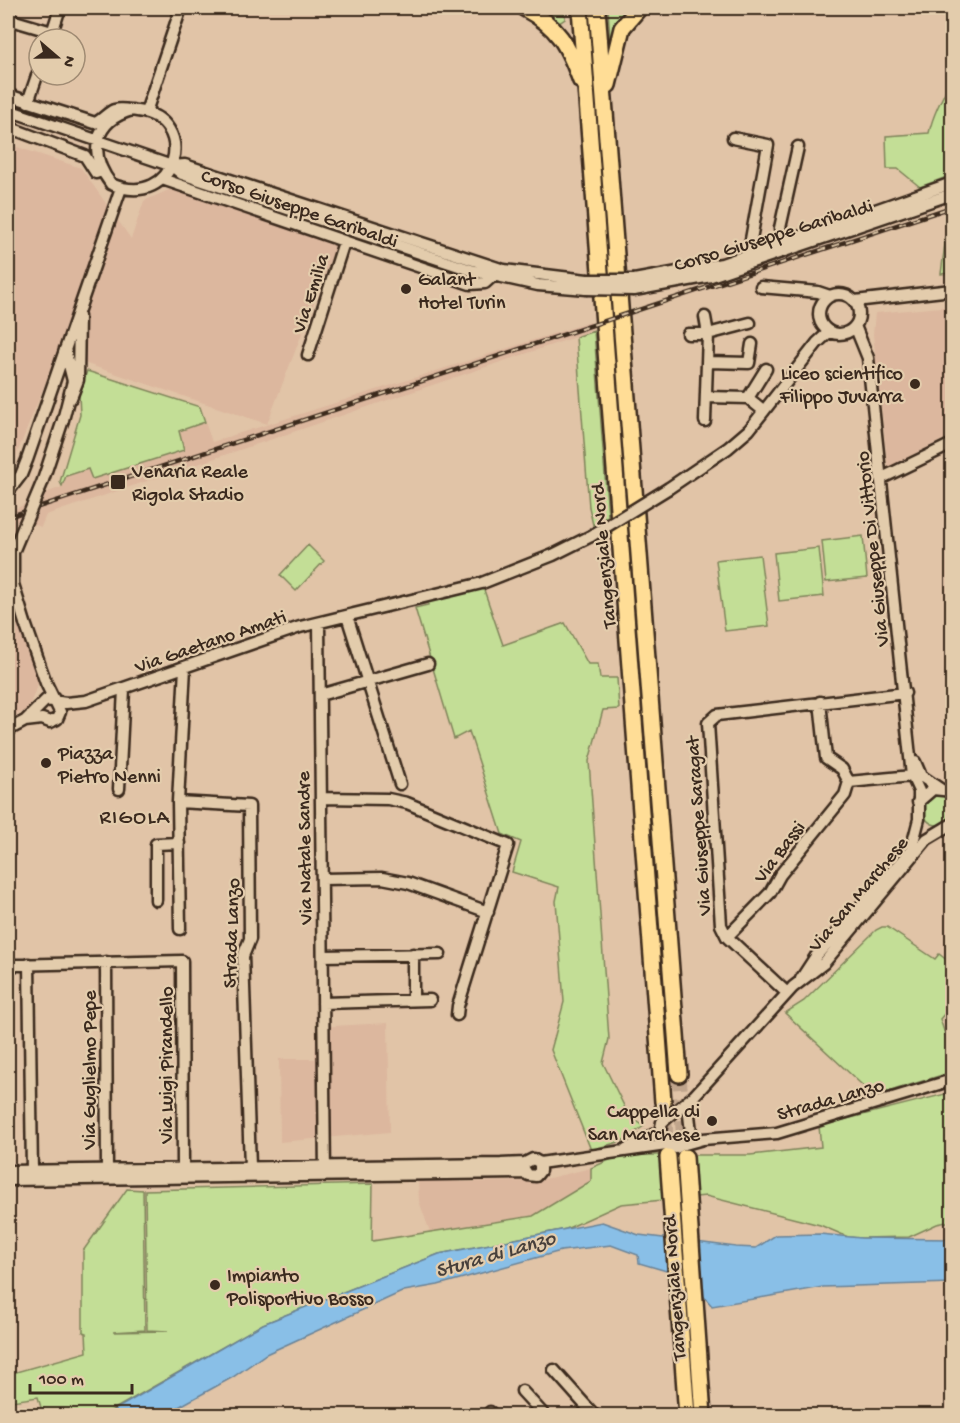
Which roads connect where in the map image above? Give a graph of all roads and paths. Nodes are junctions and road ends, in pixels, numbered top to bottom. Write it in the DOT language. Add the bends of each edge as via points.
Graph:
graph roads {
  1 [pos="60,8"];
  2 [pos="181,8"];
  3 [pos="524,8"];
  4 [pos="580,8"];
  5 [pos="597,8"];
  6 [pos="639,8"];
  7 [pos="8,19"];
  8 [pos="28,27"];
  9 [pos="54,27"];
  10 [pos="33,87"];
  11 [pos="8,95"];
  12 [pos="588,100"];
  13 [pos="28,102"];
  14 [pos="605,103"];
  15 [pos="8,110"];
  16 [pos="132,110"];
  17 [pos="146,112"];
  18 [pos="8,127"];
  19 [pos="733,138"];
  20 [pos="98,140"];
  21 [pos="798,147"];
  22 [pos="172,165"];
  23 [pos="162,179"];
  24 [pos="952,183"];
  25 [pos="116,186"];
  26 [pos="952,194"];
  27 [pos="344,242"];
  28 [pos="782,243"];
  29 [pos="747,256"];
  30 [pos="495,272"];
  31 [pos="634,285"];
  32 [pos="761,287"];
  33 [pos="952,290"];
  34 [pos="827,299"];
  35 [pos="881,299"];
  36 [pos="855,302"];
  37 [pos="80,305"];
  38 [pos="705,317"];
  39 [pos="750,323"];
  40 [pos="854,325"];
  41 [pos="826,329"];
  42 [pos="688,334"];
  43 [pos="708,334"];
  44 [pos="752,344"];
  45 [pos="65,349"];
  46 [pos="308,355"];
  47 [pos="708,362"];
  48 [pos="766,369"];
  49 [pos="71,392"];
  50 [pos="707,397"];
  51 [pos="748,398"];
  52 [pos="46,404"];
  53 [pos="764,411"];
  54 [pos="705,421"];
  55 [pos="952,444"];
  56 [pos="882,478"];
  57 [pos="8,492"];
  58 [pos="347,616"];
  59 [pos="319,623"];
  60 [pos="428,664"];
  61 [pos="185,667"];
  62 [pos="367,681"];
  63 [pos="46,683"];
  64 [pos="124,689"];
  65 [pos="905,693"];
  66 [pos="320,695"];
  67 [pos="86,701"];
  68 [pos="820,702"];
  69 [pos="56,703"];
  70 [pos="39,706"];
  71 [pos="59,716"];
  72 [pos="42,719"];
  73 [pos="25,721"];
  74 [pos="8,731"];
  75 [pos="912,753"];
  76 [pos="912,776"];
  77 [pos="849,782"];
  78 [pos="400,784"];
  79 [pos="119,789"];
  80 [pos="948,791"];
  81 [pos="321,798"];
  82 [pos="178,802"];
  83 [pos="918,802"];
  84 [pos="920,819"];
  85 [pos="952,824"];
  86 [pos="940,830"];
  87 [pos="179,843"];
  88 [pos="322,879"];
  89 [pos="156,900"];
  90 [pos="488,912"];
  91 [pos="180,929"];
  92 [pos="728,937"];
  93 [pos="413,954"];
  94 [pos="440,954"];
  95 [pos="323,956"];
  96 [pos="106,962"];
  97 [pos="29,964"];
  98 [pos="8,965"];
  99 [pos="801,979"];
  100 [pos="787,993"];
  101 [pos="413,999"];
  102 [pos="430,1000"];
  103 [pos="323,1003"];
  104 [pos="457,1015"];
  105 [pos="679,1074"];
  106 [pos="952,1080"];
  107 [pos="694,1096"];
  108 [pos="663,1102"];
  109 [pos="671,1116"];
  110 [pos="690,1129"];
  111 [pos="659,1132"];
  112 [pos="714,1139"];
  113 [pos="618,1153"];
  114 [pos="685,1155"];
  115 [pos="667,1156"];
  116 [pos="250,1167"];
  117 [pos="183,1168"];
  118 [pos="325,1170"];
  119 [pos="8,1171"];
  120 [pos="32,1171"];
  121 [pos="107,1174"];
  122 [pos="8,1180"];
  123 [pos="554,1370"];
  124 [pos="522,1391"];
  125 [pos="546,1416"];
  126 [pos="595,1416"];
  127 [pos="687,1416"];
  128 [pos="703,1416"];
  1 -- 9 [label="street"];
  2 -- 17 [label="street"];
  3 -- 12 [label="highway" via="549,24 566,44"];
  4 -- 12 [label="highway, Tangenziale Nord"];
  5 -- 14 [label="highway, Tangenziale Nord"];
  6 -- 14 [label="highway" via="619,38"];
  7 -- 8 [label="street"];
  10 -- 13 [label="street"];
  11 -- 13 [label="street"];
  12 -- 108 [label="highway, Tangenziale Nord"];
  13 -- 16 [label="street" via="95,123 110,111"];
  14 -- 105 [label="highway, Tangenziale Nord"];
  15 -- 20 [label="street, Corso Giuseppe Garibaldi"];
  16 -- 17 [label="street"];
  16 -- 20 [label="street" via="114,117"];
  17 -- 22 [label="street" via="171,132 175,153"];
  18 -- 25 [label="street" via="85,156 96,173"];
  19 -- 29 [label="street" via="768,145"];
  20 -- 22 [label="street, Corso Giuseppe Garibaldi"];
  20 -- 25 [label="street" via="98,162"];
  21 -- 28 [label="street" via="780,228"];
  22 -- 23 [label="street"];
  22 -- 30 [label="street, Corso Giuseppe Garibaldi" via="185,165"];
  23 -- 25 [label="street" via="146,188"];
  23 -- 27 [label="street, Corso Giuseppe Garibaldi"];
  24 -- 28 [label="street, Corso Giuseppe Garibaldi"];
  25 -- 37 [label="street"];
  26 -- 31 [label="street, Corso Giuseppe Garibaldi" via="711,276"];
  27 -- 30 [label="street, Corso Giuseppe Garibaldi" via="470,284 485,282"];
  27 -- 46 [label="street, Via Emilia"];
  28 -- 29 [label="street, Corso Giuseppe Garibaldi"];
  29 -- 31 [label="street, Corso Giuseppe Garibaldi"];
  30 -- 31 [label="street, Corso Giuseppe Garibaldi, bridge" via="587,284"];
  32 -- 34 [label="street" via="812,292"];
  33 -- 35 [label="street"];
  34 -- 36 [label="street" via="846,295"];
  34 -- 41 [label="street" via="819,314"];
  35 -- 36 [label="street"];
  35 -- 40 [label="street"];
  36 -- 40 [label="street"];
  37 -- 45 [label="street"];
  37 -- 49 [label="street" via="78,380"];
  38 -- 43 [label="street"];
  39 -- 43 [label="street"];
  40 -- 41 [label="street"];
  40 -- 56 [label="street, Via Giuseppe Di Vittorio" via="868,358"];
  41 -- 53 [label="street, Via Gaetano Amati"];
  42 -- 43 [label="street"];
  43 -- 47 [label="street"];
  44 -- 47 [label="street" via="749,363"];
  45 -- 49 [label="street"];
  45 -- 52 [label="street"];
  47 -- 50 [label="street"];
  48 -- 51 [label="street"];
  49 -- 52 [label="street" via="69,382 62,382"];
  49 -- 63 [label="street, bridge" via="12,558 14,589"];
  50 -- 51 [label="street"];
  50 -- 54 [label="street"];
  51 -- 53 [label="street"];
  52 -- 57 [label="street" via="21,475"];
  53 -- 58 [label="street, Via Gaetano Amati, bridge" via="738,441 669,488 553,555 486,582"];
  55 -- 56 [label="street"];
  56 -- 65 [label="street, Via Giuseppe Di Vittorio"];
  58 -- 59 [label="street, Via Gaetano Amati"];
  58 -- 62 [label="street"];
  59 -- 61 [label="street, Via Gaetano Amati"];
  59 -- 66 [label="street, Via Natale Sandre"];
  60 -- 62 [label="street"];
  61 -- 64 [label="street, Via Gaetano Amati"];
  61 -- 82 [label="street"];
  62 -- 66 [label="street"];
  62 -- 78 [label="street"];
  63 -- 69 [label="street"];
  63 -- 70 [label="street"];
  64 -- 67 [label="street, Via Gaetano Amati"];
  64 -- 79 [label="street"];
  65 -- 68 [label="street, Via Giuseppe Saragat"];
  65 -- 75 [label="street, Via Giuseppe Di Vittorio"];
  66 -- 81 [label="street, Via Natale Sandre"];
  67 -- 69 [label="street, Via Gaetano Amati"];
  67 -- 71 [label="street, Via Gaetano Amati"];
  68 -- 77 [label="street" via="826,758 842,769"];
  68 -- 92 [label="street, Via Giuseppe Saragat" via="717,715 708,723 722,925"];
  69 -- 70 [label="street" via="46,700"];
  69 -- 71 [label="street"];
  70 -- 72 [label="street"];
  70 -- 73 [label="street"];
  71 -- 72 [label="street" via="50,722"];
  72 -- 73 [label="street"];
  73 -- 74 [label="street"];
  75 -- 76 [label="street, Via Giuseppe Di Vittorio"];
  75 -- 80 [label="street, Via Giuseppe Di Vittorio" via="921,776"];
  76 -- 77 [label="street"];
  76 -- 83 [label="street, Via Giuseppe Di Vittorio" via="919,790"];
  77 -- 92 [label="street, Via Bassi" via="845,795 770,893"];
  80 -- 83 [label="street" via="926,792"];
  81 -- 88 [label="street, Via Natale Sandre"];
  81 -- 90 [label="street" via="407,803 508,845"];
  82 -- 87 [label="street"];
  82 -- 116 [label="street, Strada Lanzo" via="249,806 250,939 243,960"];
  83 -- 84 [label="street, Via San Marchese"];
  84 -- 86 [label="street, Via San Marchese"];
  84 -- 99 [label="street, Via San Marchese" via="911,850 816,956"];
  85 -- 86 [label="street, Via San Marchese"];
  86 -- 99 [label="street, Via San Marchese" via="927,839 824,963"];
  87 -- 89 [label="street" via="156,844"];
  87 -- 91 [label="street"];
  88 -- 90 [label="street" via="382,878"];
  88 -- 95 [label="street, Via Natale Sandre"];
  90 -- 104 [label="street"];
  92 -- 100 [label="street, Via Giuseppe Saragat"];
  93 -- 94 [label="street"];
  93 -- 95 [label="street"];
  93 -- 101 [label="street"];
  95 -- 103 [label="street"];
  96 -- 97 [label="street"];
  96 -- 117 [label="street, Via Luigi Pirandello" via="182,961"];
  96 -- 121 [label="street, Via Guglielmo Pepe"];
  97 -- 98 [label="street"];
  97 -- 120 [label="street"];
  99 -- 100 [label="street, Via San Marchese"];
  100 -- 107 [label="street, Via San Marchese"];
  101 -- 102 [label="street"];
  101 -- 103 [label="street"];
  103 -- 118 [label="street"];
  106 -- 112 [label="street, Strada Lanzo" via="789,1130"];
  107 -- 109 [label="street, Via San Marchese"];
  107 -- 110 [label="street"];
  109 -- 110 [label="street, Strada Lanzo" via="682,1117"];
  109 -- 111 [label="street, Via San Marchese" via="662,1122"];
  110 -- 112 [label="street, Strada Lanzo" via="700,1138"];
  110 -- 114 [label="street"];
  111 -- 113 [label="street"];
  111 -- 115 [label="street"];
  112 -- 114 [label="street, Strada Lanzo"];
  113 -- 115 [label="street, Strada Lanzo"];
  113 -- 118 [label="street, Strada Lanzo" via="540,1167 533,1159 526,1168"];
  114 -- 115 [label="street, Strada Lanzo" via="676,1148"];
  114 -- 128 [label="highway, Tangenziale Nord"];
  115 -- 127 [label="highway, Tangenziale Nord"];
  116 -- 117 [label="street"];
  116 -- 118 [label="street"];
  117 -- 121 [label="street"];
  118 -- 121 [label="street"];
  119 -- 120 [label="street"];
  120 -- 121 [label="street"];
  121 -- 122 [label="street"];
  123 -- 126 [label="street"];
  124 -- 125 [label="street"];
}
